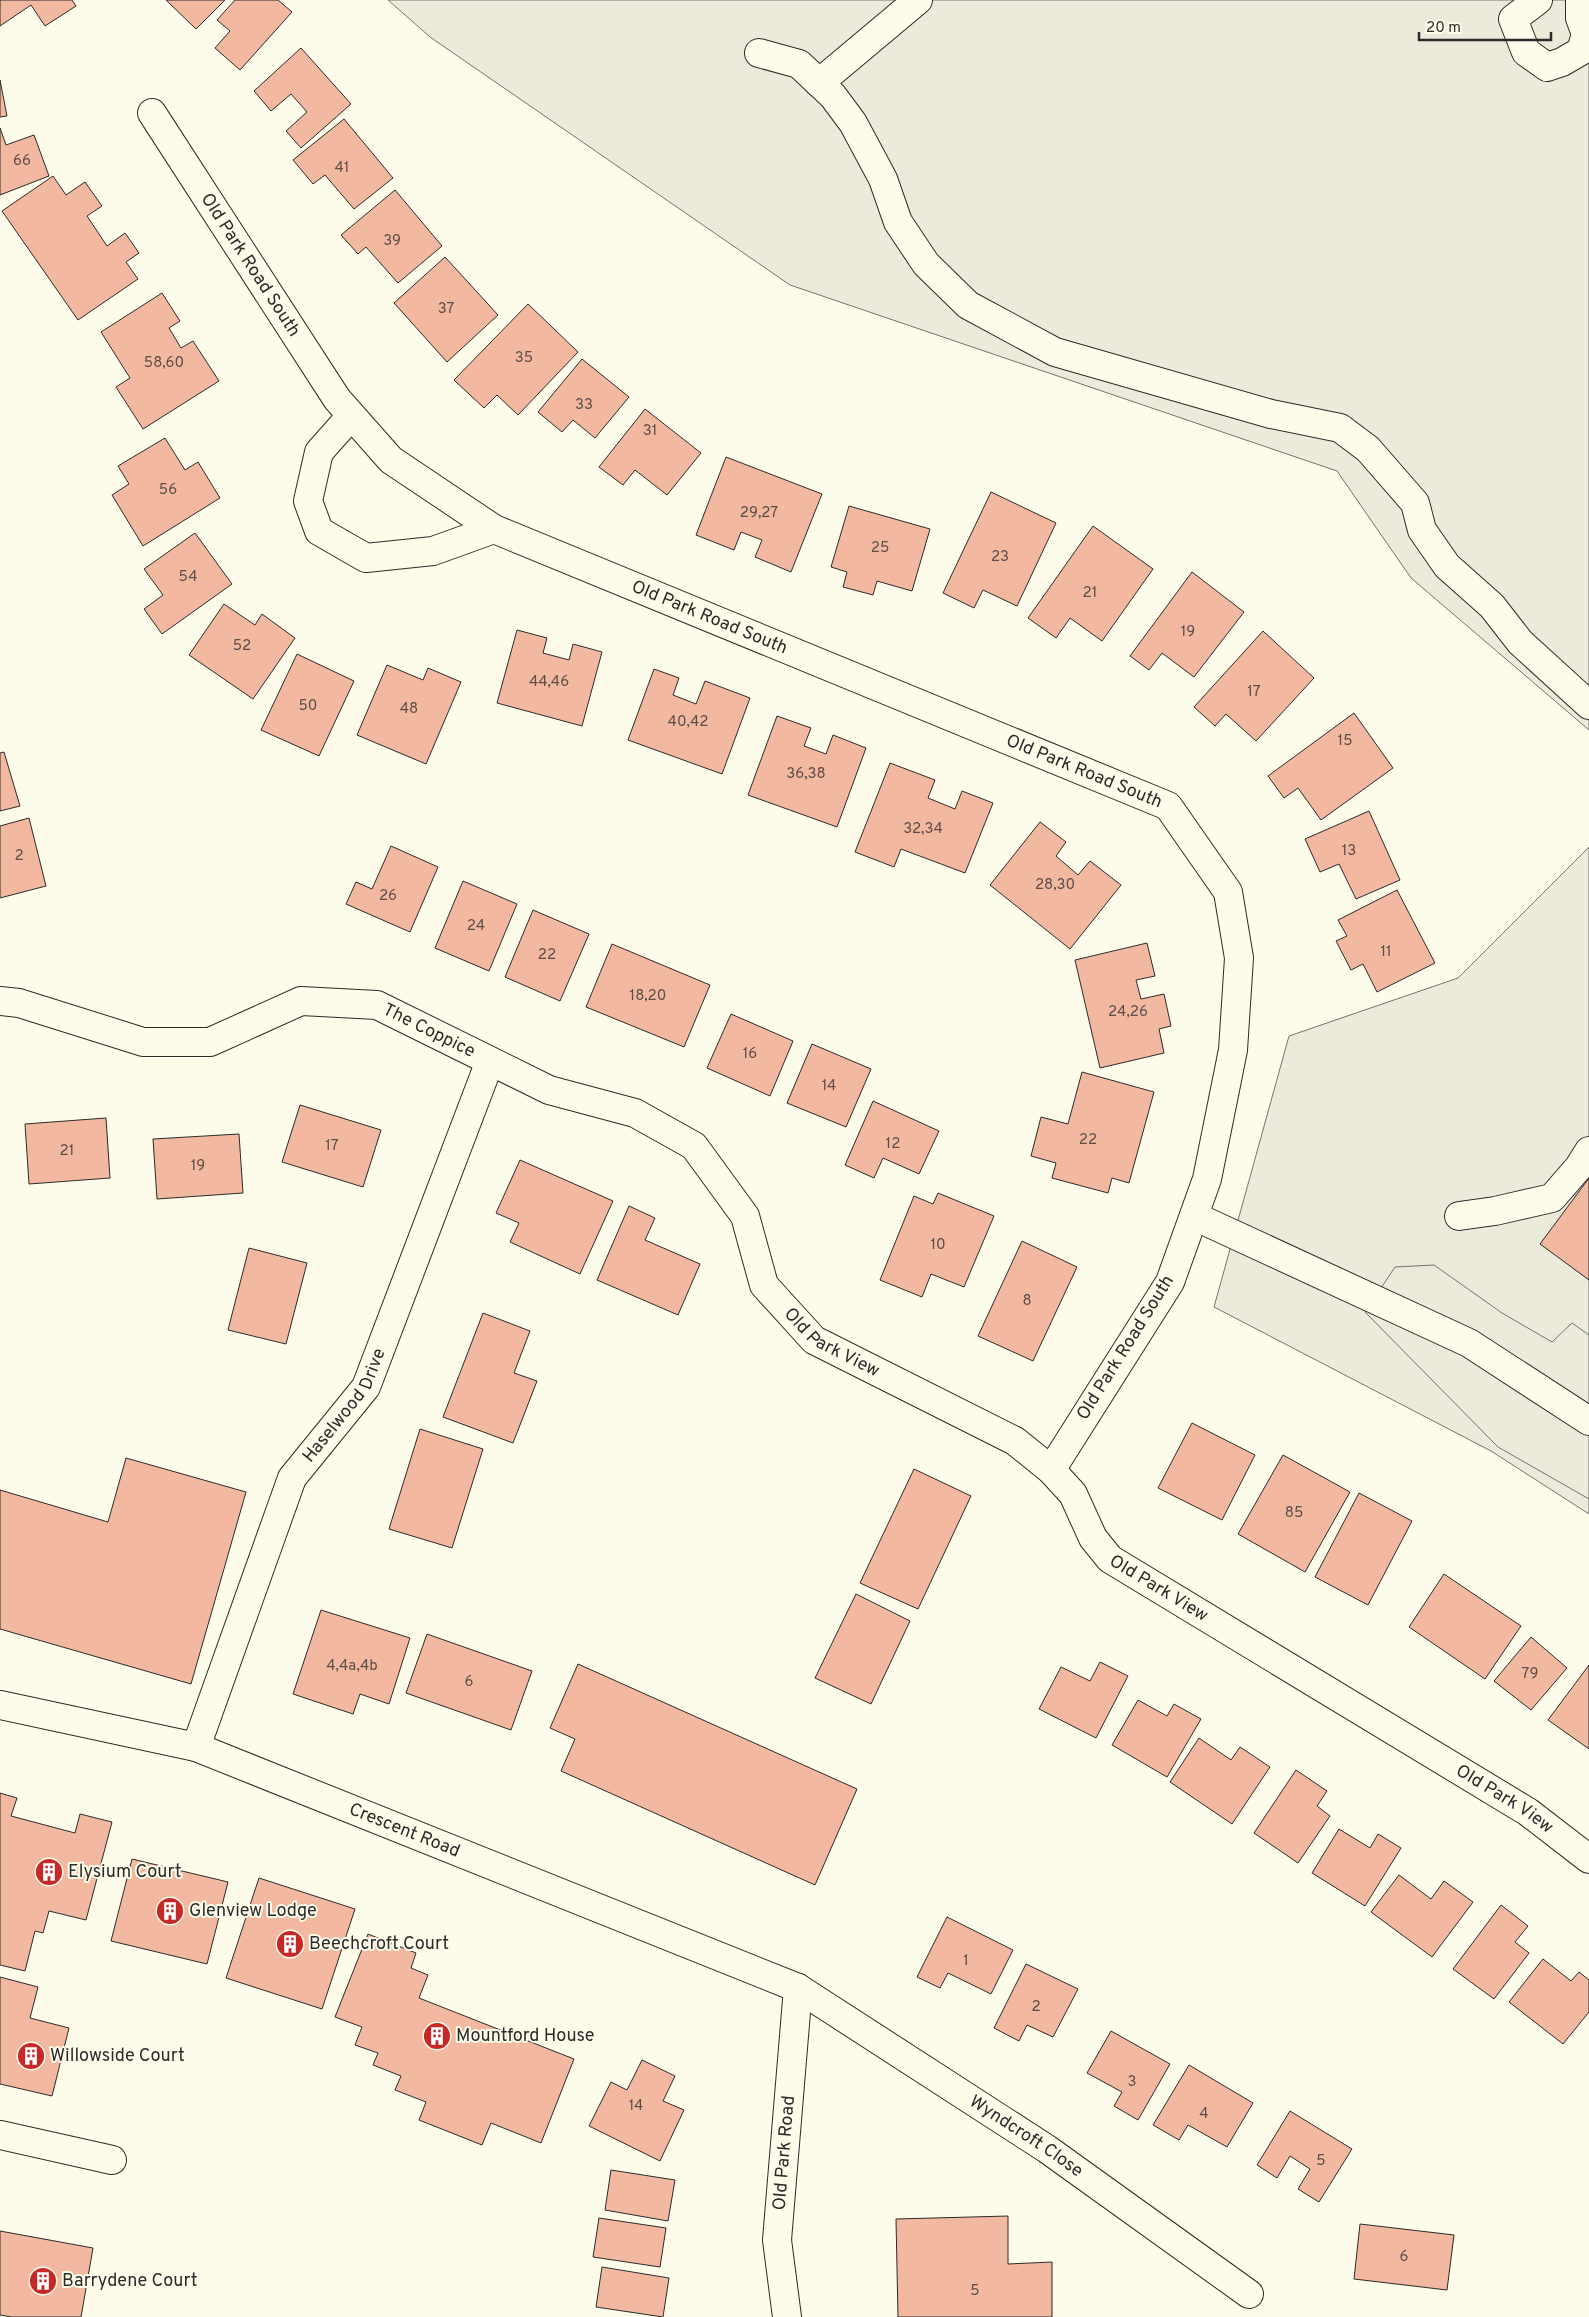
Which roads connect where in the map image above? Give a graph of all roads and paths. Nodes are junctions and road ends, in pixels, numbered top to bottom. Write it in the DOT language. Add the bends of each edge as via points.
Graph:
graph roads {
  1 [pos="918,0"];
  2 [pos="1538,0"];
  3 [pos="1580,0"];
  4 [pos="759,53"];
  5 [pos="819,83"];
  6 [pos="152,113"];
  7 [pos="351,416"];
  8 [pos="494,529"];
  9 [pos="1589,705"];
  10 [pos="0,1000"];
  11 [pos="490,1061"];
  12 [pos="1589,1151"];
  13 [pos="1194,1216"];
  14 [pos="1459,1216"];
  15 [pos="764,1285"];
  16 [pos="1589,1421"];
  17 [pos="1051,1470"];
  18 [pos="0,1705"];
  19 [pos="196,1747"];
  20 [pos="1589,1859"];
  21 [pos="798,1988"];
  22 [pos="0,2135"];
  23 [pos="112,2160"];
  24 [pos="1249,2294"];
  25 [pos="787,2317"];
  1 -- 5 [label="street"];
  2 -- 3 [label="street" via="1513,19 1526,52 1547,67 1581,51 1586,34 1580,18"];
  4 -- 5 [label="street" via="799,64"];
  5 -- 9 [label="street" via="853,123 883,179 898,222 926,264 968,306 1055,352 1271,414 1340,428 1368,449 1414,503 1422,530 1447,566 1492,606 1520,642"];
  6 -- 7 [label="street, Old Park Road South"];
  7 -- 8 [label="street, Old Park Road South" via="392,460"];
  7 -- 8 [label="street" via="319,452 308,501 319,532 366,558 433,551"];
  8 -- 13 [label="street, Old Park Road South" via="1168,806 1228,892 1239,958 1233,1050 1207,1179"];
  10 -- 11 [label="street, The Coppice" via="143,1042 210,1042 302,1001 377,1005"];
  11 -- 15 [label="street, The Coppice" via="549,1090 635,1113 694,1146 745,1216"];
  11 -- 19 [label="street, Haselwood Drive" via="366,1387 292,1478"];
  12 -- 14 [label="street" via="1552,1198"];
  13 -- 16 [label="street" via="1469,1343"];
  13 -- 17 [label="street, Old Park Road South" via="1170,1282"];
  15 -- 17 [label="street, Old Park View" via="814,1340 1015,1441"];
  17 -- 20 [label="street, Old Park View" via="1073,1494 1093,1538 1110,1559 1528,1812"];
  18 -- 19 [label="street, Crescent Road"];
  19 -- 21 [label="street, Crescent Road"];
  21 -- 24 [label="street, Wyndcroft Close" via="1047,2149"];
  21 -- 25 [label="street, Old Park Road" via="777,2240"];
  22 -- 23 [label="street"];
}
